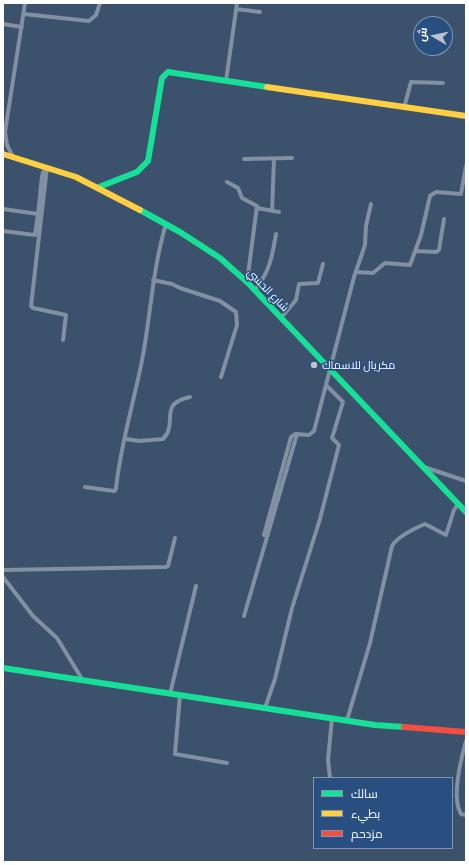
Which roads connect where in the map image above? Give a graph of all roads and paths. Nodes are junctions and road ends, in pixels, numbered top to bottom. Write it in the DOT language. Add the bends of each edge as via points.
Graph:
graph roads {
  1 [pos="25,3"];
  2 [pos="100,3"];
  3 [pos="237,3"];
  4 [pos="236,9"];
  5 [pos="260,12"];
  6 [pos="24,14"];
  7 [pos="3,24"];
  8 [pos="22,27"];
  9 [pos="226,81"];
  10 [pos="443,83"];
  11 [pos="404,108"];
  12 [pos="466,116"];
  13 [pos="4,134"];
  14 [pos="3,154"];
  15 [pos="13,157"];
  16 [pos="292,158"];
  17 [pos="274,159"];
  18 [pos="244,160"];
  19 [pos="466,166"];
  20 [pos="47,169"];
  21 [pos="227,182"];
  22 [pos="99,188"];
  23 [pos="371,204"];
  24 [pos="257,208"];
  25 [pos="3,209"];
  26 [pos="272,211"];
  27 [pos="279,212"];
  28 [pos="38,214"];
  29 [pos="444,219"];
  30 [pos="166,224"];
  31 [pos="38,226"];
  32 [pos="3,231"];
  33 [pos="276,234"];
  34 [pos="416,251"];
  35 [pos="323,264"];
  36 [pos="356,272"];
  37 [pos="153,280"];
  38 [pos="247,282"];
  39 [pos="255,290"];
  40 [pos="282,318"];
  41 [pos="63,340"];
  42 [pos="329,369"];
  43 [pos="221,377"];
  44 [pos="326,385"];
  45 [pos="190,397"];
  46 [pos="297,434"];
  47 [pos="126,439"];
  48 [pos="422,467"];
  49 [pos="466,481"];
  50 [pos="85,487"];
  51 [pos="458,504"];
  52 [pos="466,512"];
  53 [pos="264,535"];
  54 [pos="175,538"];
  55 [pos="3,570"];
  56 [pos="3,577"];
  57 [pos="196,586"];
  58 [pos="244,616"];
  59 [pos="3,668"];
  60 [pos="82,679"];
  61 [pos="170,694"];
  62 [pos="180,695"];
  63 [pos="265,708"];
  64 [pos="332,718"];
  65 [pos="346,720"];
  66 [pos="466,732"];
  67 [pos="466,741"];
  68 [pos="227,763"];
  69 [pos="330,777"];
  70 [pos="466,815"];
  1 -- 6 [label="street"];
  2 -- 6 [label="street" via="96,15 88,21"];
  3 -- 4 [label="street"];
  4 -- 5 [label="street"];
  4 -- 9 [label="street"];
  6 -- 8 [label="street"];
  7 -- 8 [label="street"];
  8 -- 13 [label="street"];
  9 -- 11 [label="street"];
  9 -- 22 [label="street" via="165,74 162,78 148,161 137,172"];
  10 -- 11 [label="street" via="411,82"];
  11 -- 12 [label="street"];
  13 -- 15 [label="street"];
  14 -- 15 [label="street, شارع الحسي"];
  15 -- 20 [label="street, شارع الحسي"];
  16 -- 17 [label="street"];
  17 -- 18 [label="street"];
  17 -- 26 [label="street"];
  19 -- 34 [label="street" via="461,194 431,194"];
  20 -- 22 [label="street, شارع الحسي" via="76,176"];
  20 -- 28 [label="street" via="43,172"];
  20 -- 31 [label="street"];
  21 -- 24 [label="street" via="238,188 242,198 255,204"];
  22 -- 30 [label="street, شارع الحسي"];
  23 -- 36 [label="street" via="366,226 366,245"];
  24 -- 26 [label="street"];
  24 -- 38 [label="street"];
  25 -- 28 [label="street"];
  26 -- 27 [label="street"];
  28 -- 31 [label="street"];
  29 -- 34 [label="street" via="439,250"];
  30 -- 37 [label="street"];
  30 -- 38 [label="street, شارع الحسي" via="220,258"];
  31 -- 32 [label="street" via="34,235"];
  31 -- 41 [label="street" via="31,306 66,315"];
  33 -- 39 [label="street" via="270,267"];
  34 -- 36 [label="street" via="409,266 384,263 373,273"];
  35 -- 40 [label="street" via="318,283 299,284 296,300"];
  36 -- 42 [label="street"];
  37 -- 43 [label="street" via="213,298 236,312 237,325"];
  37 -- 47 [label="street" via="146,342"];
  38 -- 39 [label="street, شارع الحسي"];
  39 -- 40 [label="street, شارع الحسي"];
  40 -- 42 [label="street, شارع الحسي"];
  42 -- 44 [label="street"];
  42 -- 48 [label="street, شارع الحسي"];
  44 -- 46 [label="street" via="314,431 309,435"];
  44 -- 63 [label="street" via="343,402 332,438 338,445 320,519 294,601"];
  45 -- 47 [label="street" via="180,399 171,408 168,429 163,439"];
  46 -- 53 [label="street" via="291,437"];
  46 -- 58 [label="street"];
  47 -- 50 [label="street" via="116,490"];
  48 -- 49 [label="street"];
  48 -- 51 [label="street, شارع الحسي"];
  51 -- 52 [label="street, شارع الحسي"];
  51 -- 65 [label="street" via="446,535 425,524 396,539 392,546 370,643"];
  54 -- 55 [label="street" via="166,567"];
  56 -- 60 [label="street" via="33,616 57,638"];
  57 -- 61 [label="street"];
  59 -- 60 [label="street"];
  60 -- 61 [label="street"];
  61 -- 62 [label="street"];
  62 -- 63 [label="street"];
  62 -- 68 [label="street" via="175,754"];
  63 -- 64 [label="street"];
  64 -- 65 [label="street"];
  64 -- 69 [label="street" via="328,760"];
  65 -- 66 [label="street" via="375,725"];
  67 -- 70 [label="street" via="458,778 458,809 461,814"];
}
